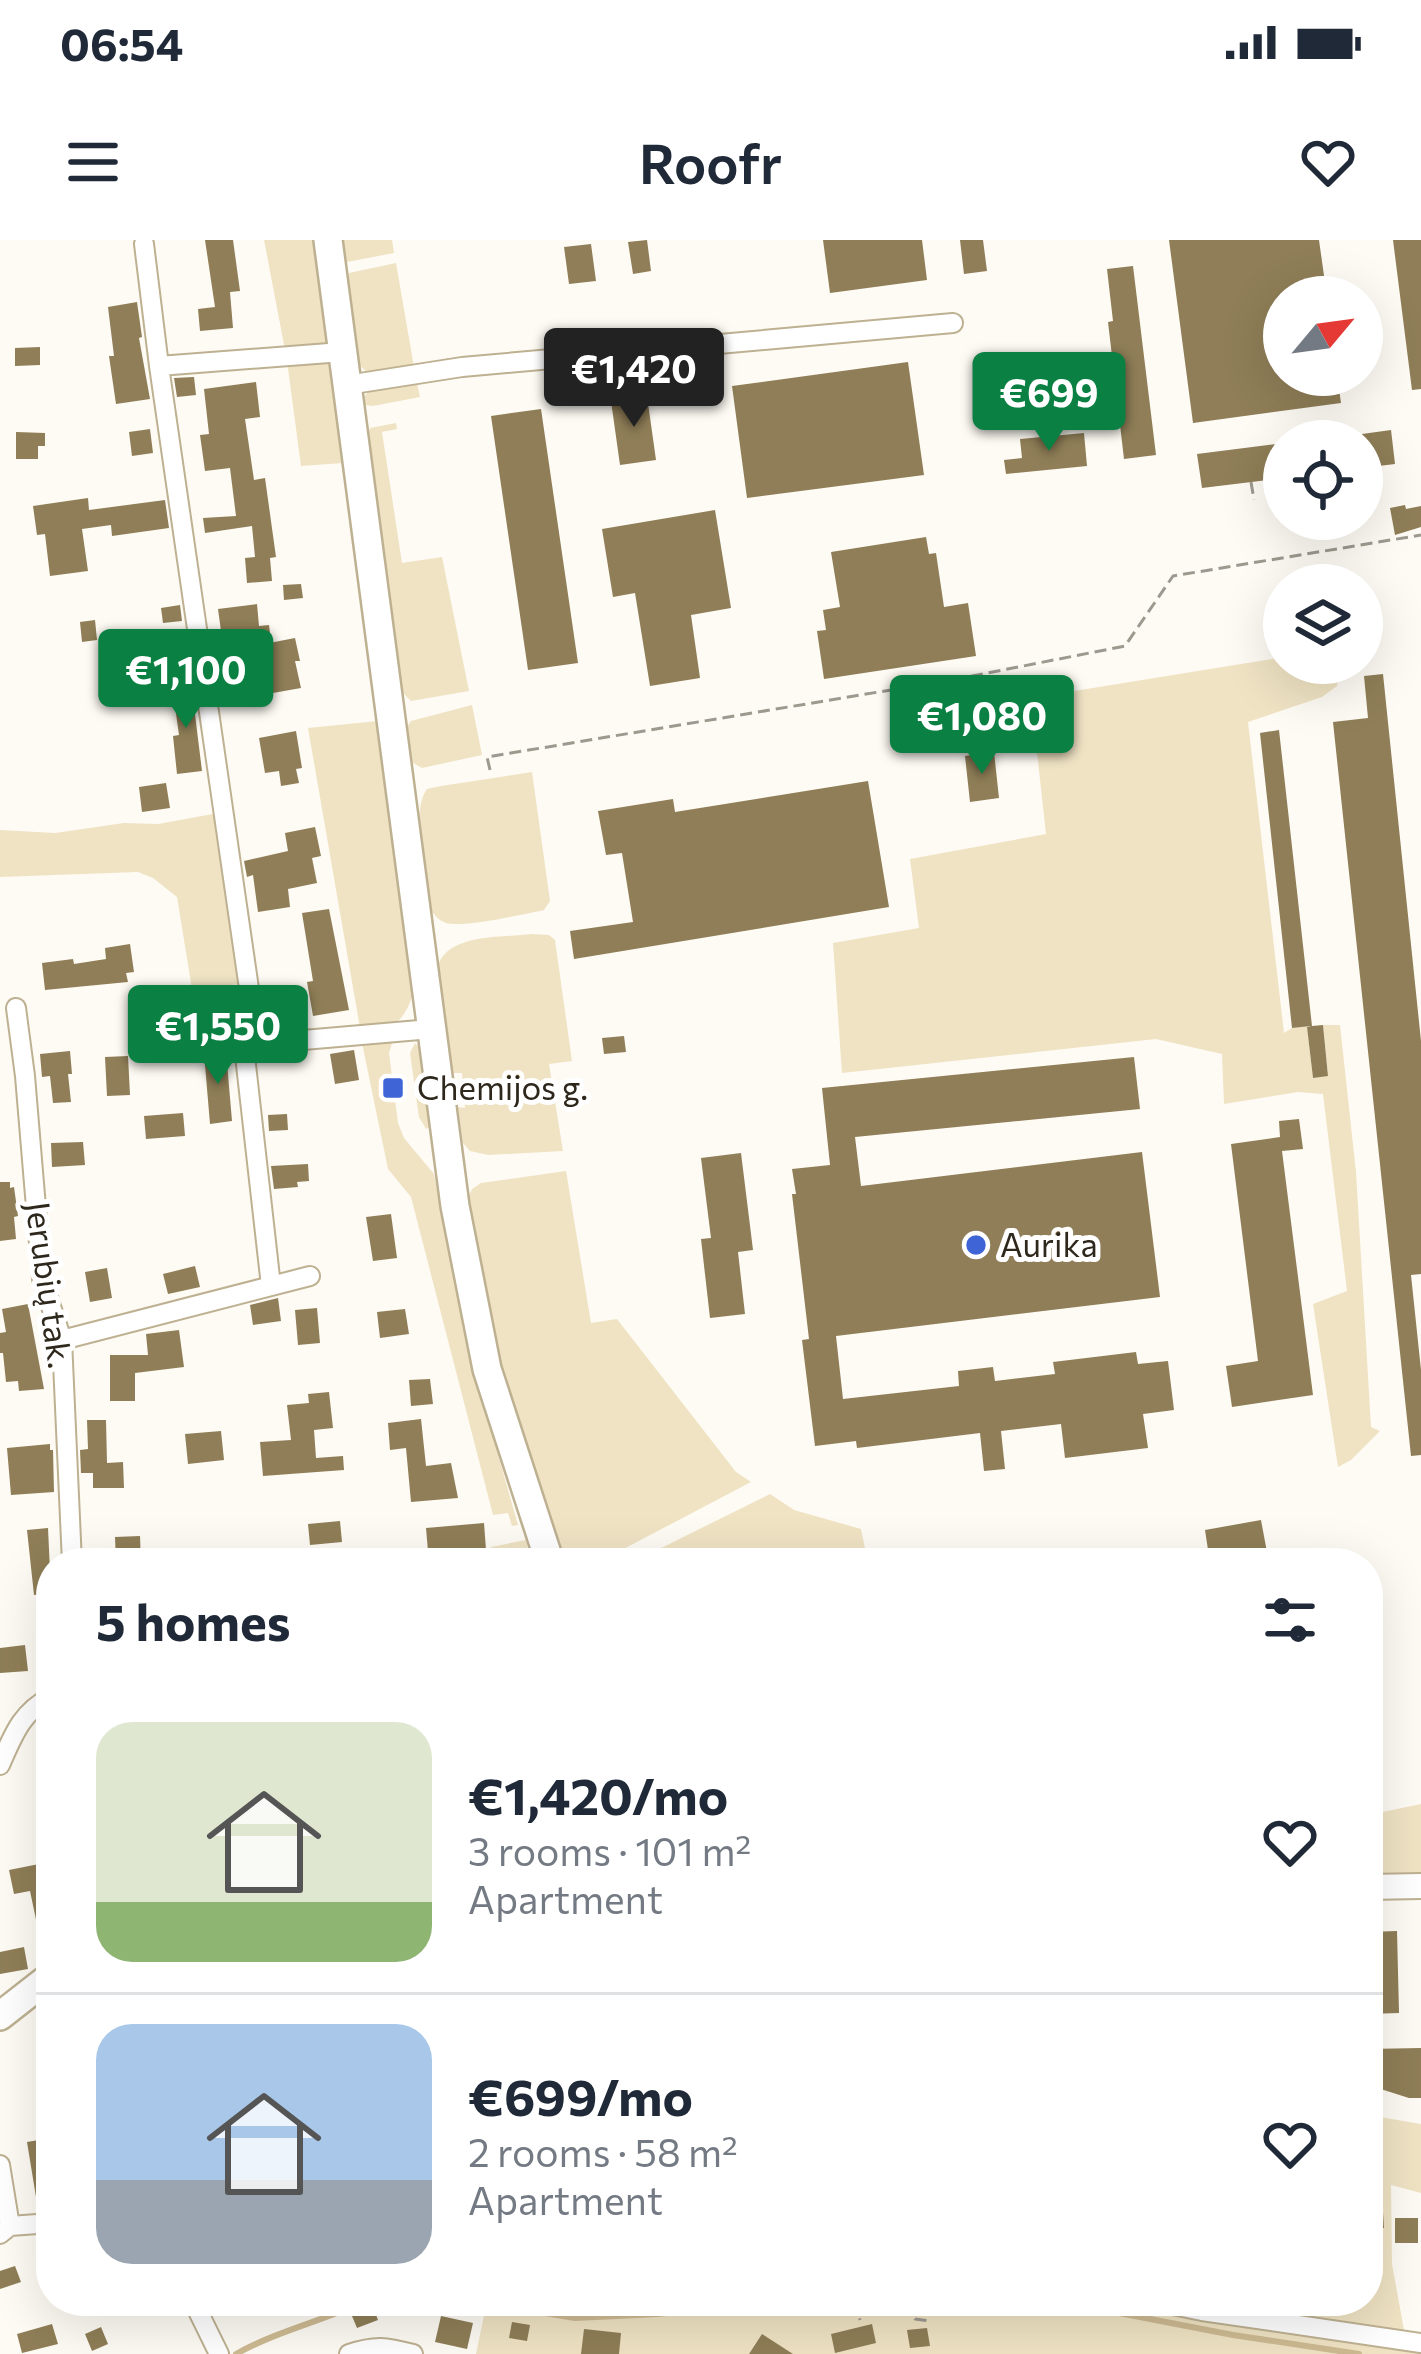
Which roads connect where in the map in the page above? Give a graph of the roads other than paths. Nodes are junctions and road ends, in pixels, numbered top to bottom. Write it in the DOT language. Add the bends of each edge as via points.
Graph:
graph roads {
  1 [pos="328,240"];
  2 [pos="144,244"];
  3 [pos="953,323"];
  4 [pos="342,352"];
  5 [pos="159,366"];
  6 [pos="346,385"];
  7 [pos="16,1008"];
  8 [pos="431,1029"];
  9 [pos="257,1044"];
  10 [pos="310,1276"];
  11 [pos="271,1286"];
  12 [pos="62,1340"];
  13 [pos="71,1548"];
  14 [pos="545,1548"];
  15 [pos="36,1707"];
  16 [pos="0,1765"];
  17 [pos="1421,1886"];
  18 [pos="1383,1887"];
  19 [pos="36,1988"];
  20 [pos="0,2016"];
  21 [pos="0,2165"];
  22 [pos="36,2225"];
  23 [pos="5,2230"];
  24 [pos="200,2316"];
  25 [pos="1232,2316"];
  26 [pos="1421,2343"];
  27 [pos="1395,2347"];
  28 [pos="219,2354"];
  29 [pos="349,2354"];
  30 [pos="413,2354"];
  1 -- 4 [label="main road"];
  2 -- 5 [label="street"];
  3 -- 6 [label="street"];
  4 -- 5 [label="street"];
  4 -- 6 [label="main road"];
  5 -- 9 [label="street"];
  6 -- 8 [label="main road"];
  7 -- 12 [label="street, Jerubių tak." via="42,1279"];
  8 -- 9 [label="street"];
  8 -- 14 [label="main road" via="454,1206 487,1369"];
  9 -- 11 [label="street" via="245,1056"];
  10 -- 11 [label="street"];
  11 -- 12 [label="street"];
  12 -- 13 [label="street, Jerubių tak."];
  15 -- 16 [label="street" via="20,1720"];
  17 -- 18 [label="street"];
  19 -- 20 [label="main road"];
  21 -- 23 [label="street"];
  22 -- 23 [label="street"];
  24 -- 28 [label="street"];
  25 -- 27 [label="street"];
  26 -- 27 [label="street"];
  29 -- 30 [label="street" via="385,2346"];
}
